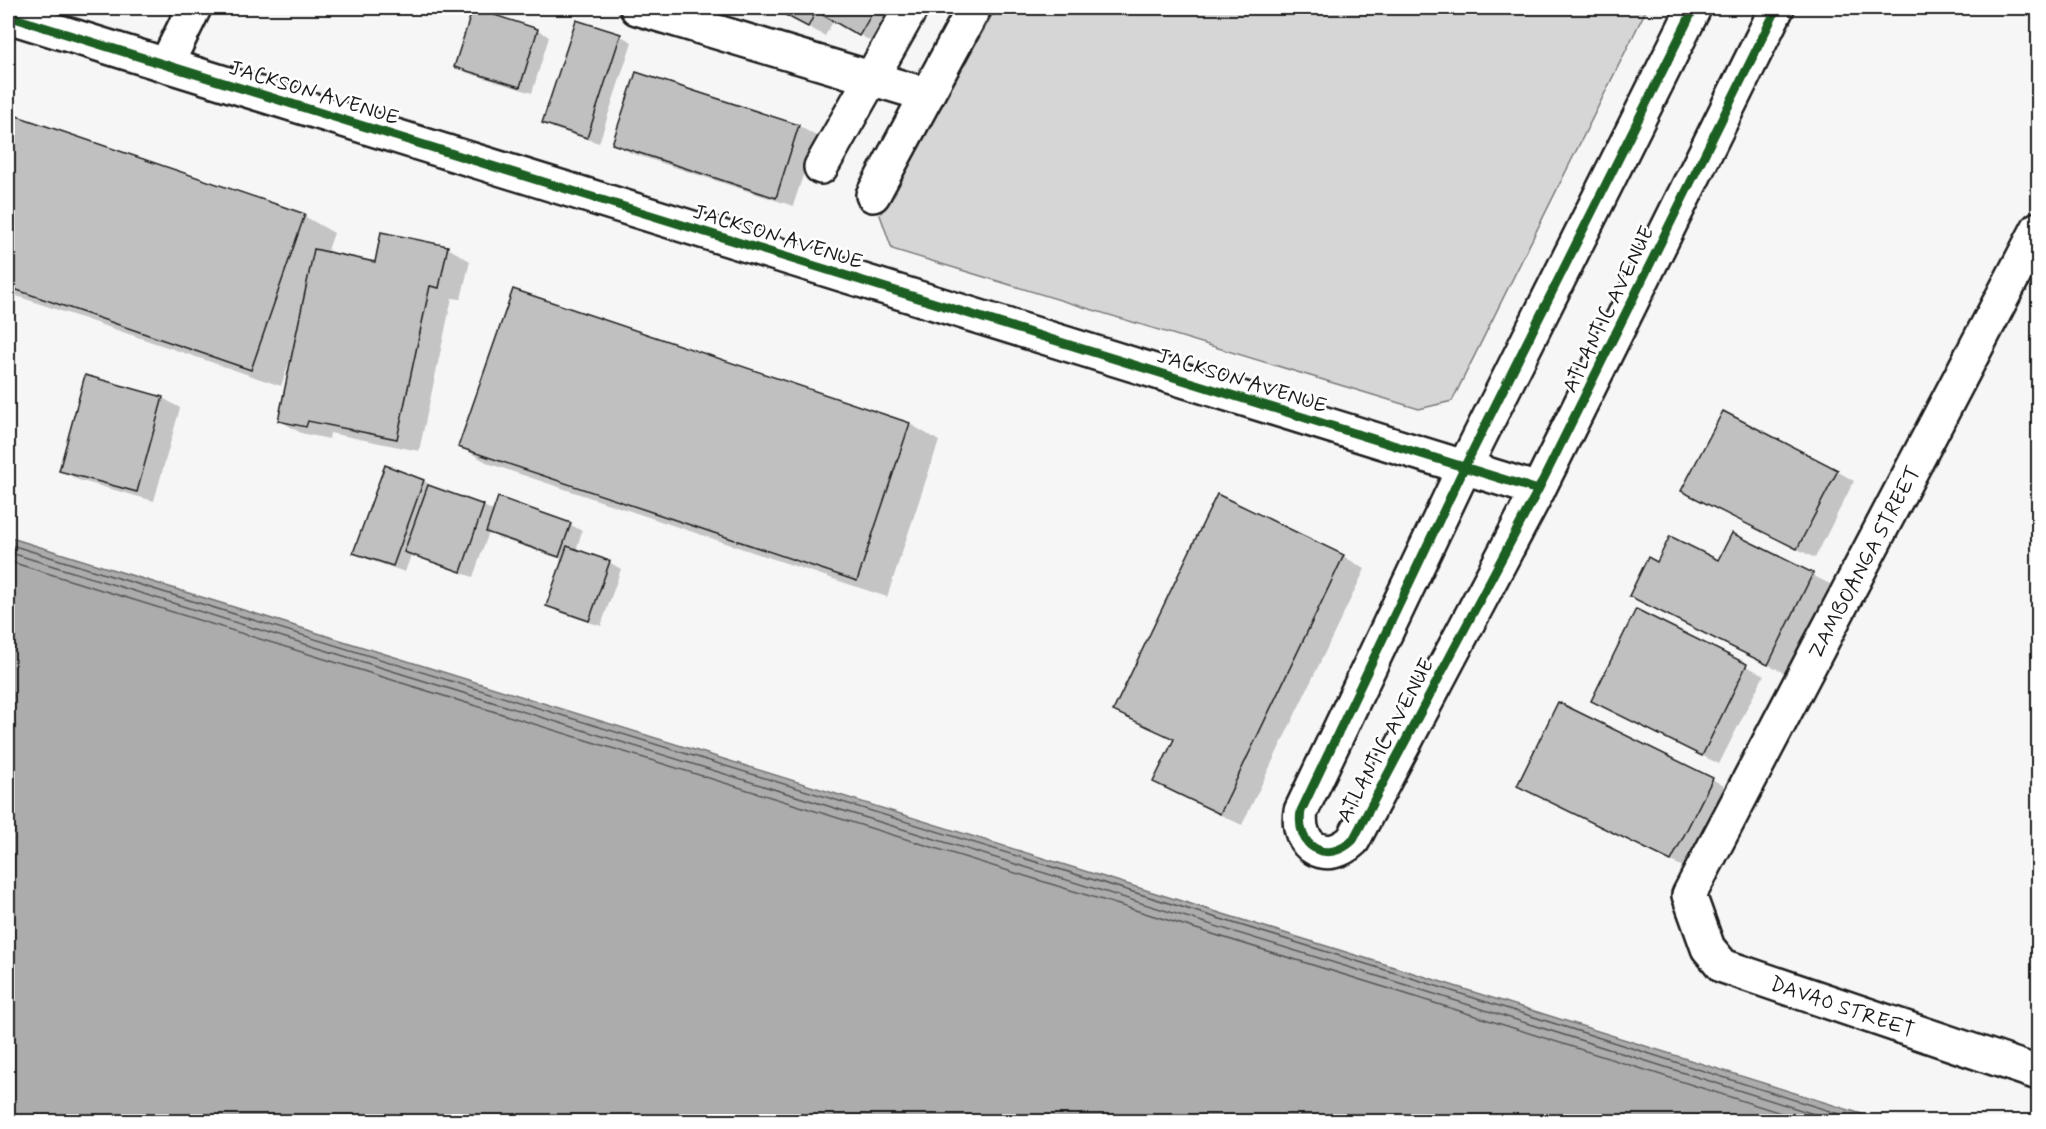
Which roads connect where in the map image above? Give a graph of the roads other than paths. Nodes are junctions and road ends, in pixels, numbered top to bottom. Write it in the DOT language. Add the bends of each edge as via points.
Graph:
graph roads {
  1 [pos="194,8"];
  2 [pos="637,8"];
  3 [pos="911,8"];
  4 [pos="974,8"];
  5 [pos="1694,8"];
  6 [pos="1777,8"];
  7 [pos="8,16"];
  8 [pos="166,65"];
  9 [pos="871,78"];
  10 [pos="927,95"];
  11 [pos="821,167"];
  12 [pos="873,195"];
  13 [pos="2038,229"];
  14 [pos="1464,468"];
  15 [pos="1538,490"];
  16 [pos="1689,895"];
  17 [pos="2038,1073"];
  1 -- 8 [label="street"];
  2 -- 9 [label="street"];
  3 -- 9 [label="street"];
  4 -- 10 [label="street"];
  5 -- 14 [label="street, ATLANTIC AVENUE"];
  6 -- 15 [label="street, ATLANTIC AVENUE"];
  7 -- 8 [label="street, JACKSON AVENUE"];
  8 -- 14 [label="street, JACKSON AVENUE"];
  9 -- 10 [label="street"];
  9 -- 11 [label="street"];
  10 -- 12 [label="street"];
  13 -- 16 [label="street, ZAMBOANGA STREET"];
  14 -- 15 [label="street, JACKSON AVENUE"];
  14 -- 15 [label="street, ATLANTIC AVENUE" via="1301,811 1301,832 1315,848 1336,851 1353,840"];
  16 -- 17 [label="street, DAVAO STREET" via="1708,948 1723,966"];
}
